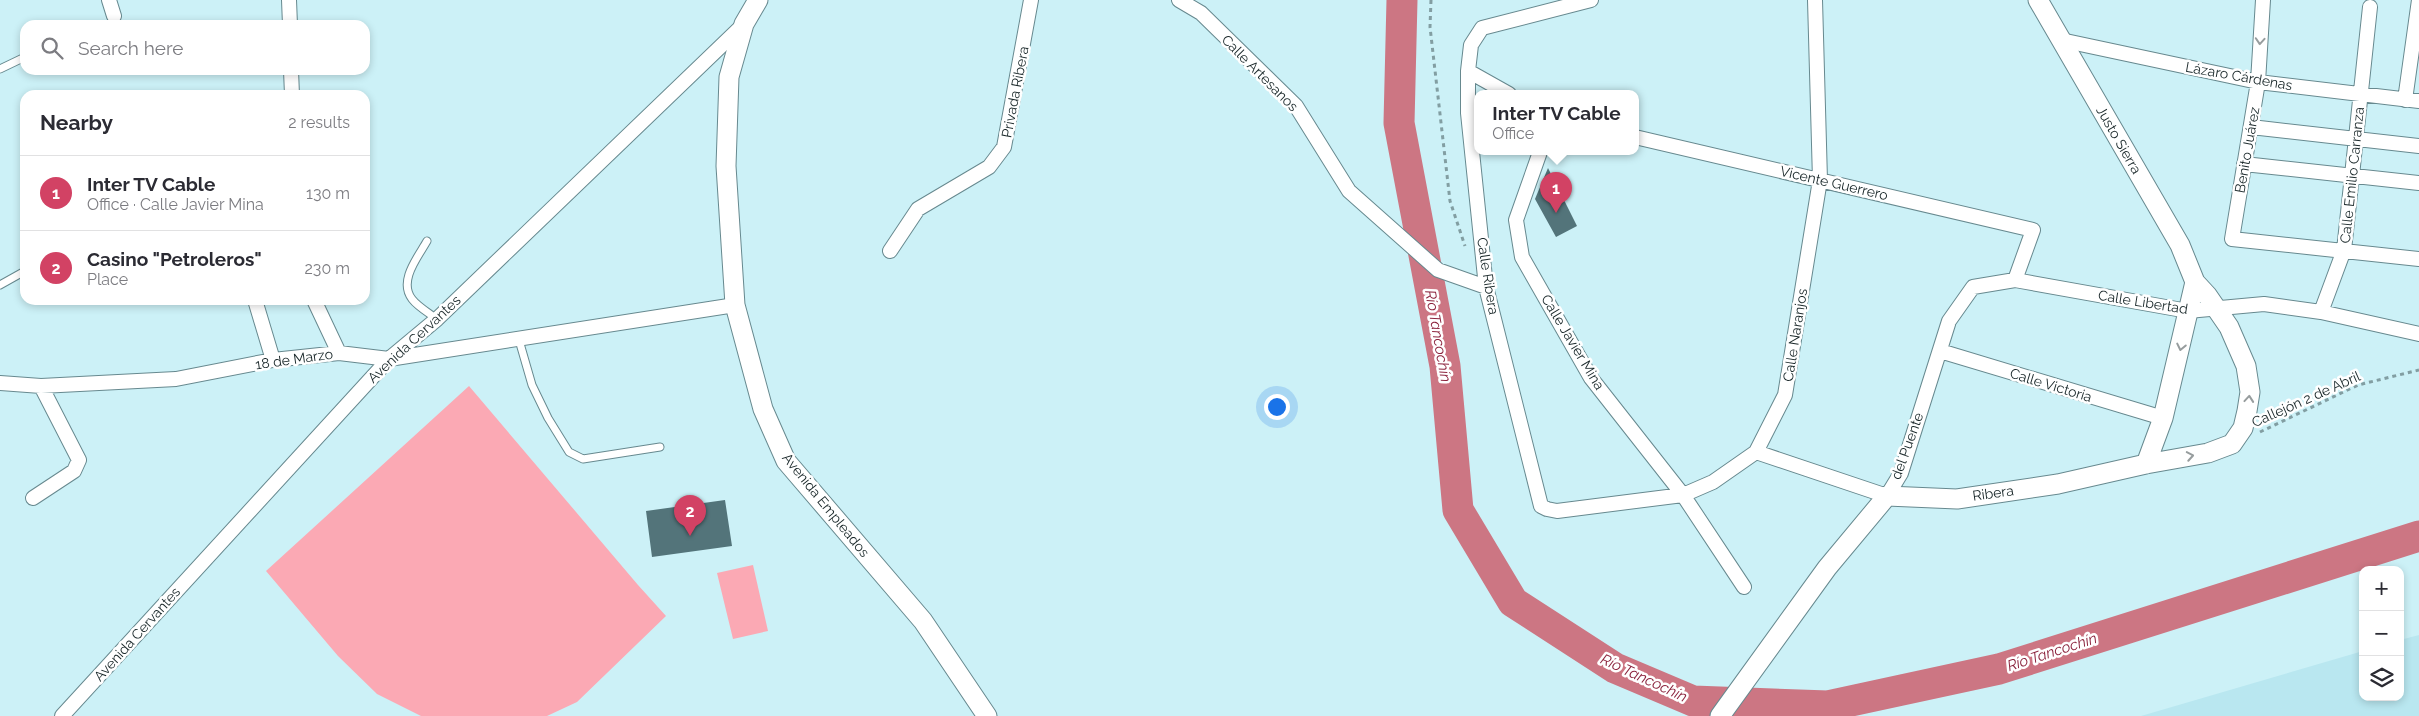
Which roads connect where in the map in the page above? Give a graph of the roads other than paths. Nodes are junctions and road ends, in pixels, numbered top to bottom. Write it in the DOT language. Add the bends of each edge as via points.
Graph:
graph roads {
  1 [pos="109,0"];
  2 [pos="289,0"];
  3 [pos="758,0"];
  4 [pos="1031,0"];
  5 [pos="1179,0"];
  6 [pos="1591,0"];
  7 [pos="1815,0"];
  8 [pos="2038,0"];
  9 [pos="2263,0"];
  10 [pos="2419,0"];
  11 [pos="2370,7"];
  12 [pos="113,20"];
  13 [pos="290,20"];
  14 [pos="744,24"];
  15 [pos="2061,40"];
  16 [pos="20,59"];
  17 [pos="0,69"];
  18 [pos="1468,71"];
  19 [pos="291,75"];
  20 [pos="2258,82"];
  21 [pos="292,90"];
  22 [pos="1502,90"];
  23 [pos="2361,94"];
  24 [pos="2412,101"];
  25 [pos="2251,127"];
  26 [pos="1639,138"];
  27 [pos="2356,138"];
  28 [pos="2419,146"];
  29 [pos="1539,155"];
  30 [pos="2244,164"];
  31 [pos="2352,176"];
  32 [pos="1820,180"];
  33 [pos="2419,183"];
  34 [pos="427,242"];
  35 [pos="2344,250"];
  36 [pos="890,251"];
  37 [pos="2419,259"];
  38 [pos="20,274"];
  39 [pos="2015,280"];
  40 [pos="2194,282"];
  41 [pos="0,285"];
  42 [pos="1486,287"];
  43 [pos="257,305"];
  44 [pos="316,305"];
  45 [pos="735,305"];
  46 [pos="2218,310"];
  47 [pos="2188,311"];
  48 [pos="2321,312"];
  49 [pos="437,319"];
  50 [pos="2419,334"];
  51 [pos="519,340"];
  52 [pos="1940,352"];
  53 [pos="339,353"];
  54 [pos="389,359"];
  55 [pos="273,360"];
  56 [pos="0,382"];
  57 [pos="41,386"];
  58 [pos="2163,418"];
  59 [pos="2232,444"];
  60 [pos="660,447"];
  61 [pos="1756,452"];
  62 [pos="2146,464"];
  63 [pos="1684,495"];
  64 [pos="1887,496"];
  65 [pos="33,498"];
  66 [pos="1557,511"];
  67 [pos="1744,587"];
  68 [pos="62,716"];
  69 [pos="987,716"];
  70 [pos="1720,716"];
  1 -- 12 [label="street"];
  2 -- 13 [label="street"];
  3 -- 14 [label="main road, Avenida Empleados"];
  4 -- 36 [label="street, Privada Ribera" via="1004,147 989,167 918,209"];
  5 -- 42 [label="street, Calle Artesanos" via="1201,13 1296,106 1349,191 1438,270"];
  6 -- 18 [label="street, Calle Ribera" via="1482,28 1472,45"];
  7 -- 32 [label="street, Calle Naranjos"];
  8 -- 15 [label="main road, Justo Sierra"];
  9 -- 20 [label="street, Benito Juárez, one-way"];
  10 -- 24 [label="street"];
  11 -- 23 [label="street, Calle Emilio Carranza"];
  14 -- 45 [label="main road, Avenida Empleados" via="729,77 726,157"];
  14 -- 49 [label="street, Avenida Cervantes"];
  15 -- 20 [label="street, Lázaro Cárdenas"];
  15 -- 40 [label="main road, Justo Sierra" via="2180,245"];
  16 -- 17 [label="lane"];
  18 -- 22 [label="street"];
  18 -- 42 [label="street, Calle Ribera" via="1468,113"];
  19 -- 21 [label="street"];
  20 -- 23 [label="street, Lázaro Cárdenas"];
  20 -- 25 [label="street, Benito Juárez"];
  23 -- 24 [label="street, Lázaro Cárdenas"];
  23 -- 27 [label="street, Calle Emilio Carranza"];
  25 -- 27 [label="street"];
  25 -- 30 [label="street, Benito Juárez"];
  26 -- 32 [label="street, Vicente Guerrero"];
  27 -- 28 [label="street"];
  27 -- 31 [label="street, Calle Emilio Carranza"];
  29 -- 63 [label="street, Calle Javier Mina" via="1516,220 1522,257 1591,378"];
  30 -- 31 [label="street"];
  30 -- 35 [label="street, Benito Juárez" via="2232,240"];
  31 -- 33 [label="street"];
  31 -- 35 [label="street, Calle Emilio Carranza"];
  32 -- 39 [label="street, Vicente Guerrero" via="2033,230"];
  32 -- 61 [label="street, Calle Naranjos" via="1786,395"];
  34 -- 49 [label="lane" via="408,275 407,288 412,299"];
  35 -- 37 [label="street"];
  35 -- 48 [label="street, Calle Emilio Carranza"];
  38 -- 41 [label="lane"];
  39 -- 47 [label="street, Calle Libertad"];
  39 -- 52 [label="street, del Puente" via="1973,287 1949,321"];
  40 -- 46 [label="main road, Justo Sierra"];
  40 -- 47 [label="main road"];
  42 -- 66 [label="street, Calle Ribera" via="1541,506"];
  43 -- 55 [label="street"];
  44 -- 53 [label="street"];
  45 -- 51 [label="street, 18 de Marzo"];
  45 -- 69 [label="main road, Avenida Empleados" via="763,409 786,461 923,621"];
  46 -- 47 [label="street, Calle Libertad"];
  46 -- 48 [label="street, Calle Libertad" via="2264,304"];
  59 -- 46 [label="main road, Justo Sierra, one-way" via="2243,428 2250,392 2239,346"];
  47 -- 58 [label="main road, one-way"];
  48 -- 50 [label="street, Calle Libertad"];
  49 -- 54 [label="street, Avenida Cervantes"];
  51 -- 54 [label="street, 18 de Marzo"];
  51 -- 60 [label="lane" via="532,384 569,452 583,460"];
  52 -- 58 [label="street, Calle Victoria"];
  52 -- 64 [label="street, del Puente" via="1900,474"];
  53 -- 54 [label="street, 18 de Marzo"];
  53 -- 55 [label="street, 18 de Marzo"];
  54 -- 68 [label="street, Avenida Cervantes"];
  55 -- 57 [label="street, 18 de Marzo" via="176,379"];
  56 -- 57 [label="street, 18 de Marzo"];
  57 -- 65 [label="street" via="79,460 74,471"];
  58 -- 62 [label="main road"];
  62 -- 59 [label="main road, Ribera, one-way" via="2208,453"];
  61 -- 63 [label="street, Calle Naranjos" via="1713,482"];
  61 -- 64 [label="street, Ribera"];
  62 -- 64 [label="main road, Ribera" via="2058,484 1957,498"];
  63 -- 66 [label="street, Calle Naranjos"];
  63 -- 67 [label="street, Calle Javier Mina"];
  64 -- 70 [label="main road, del Puente" via="1827,568"];
}
